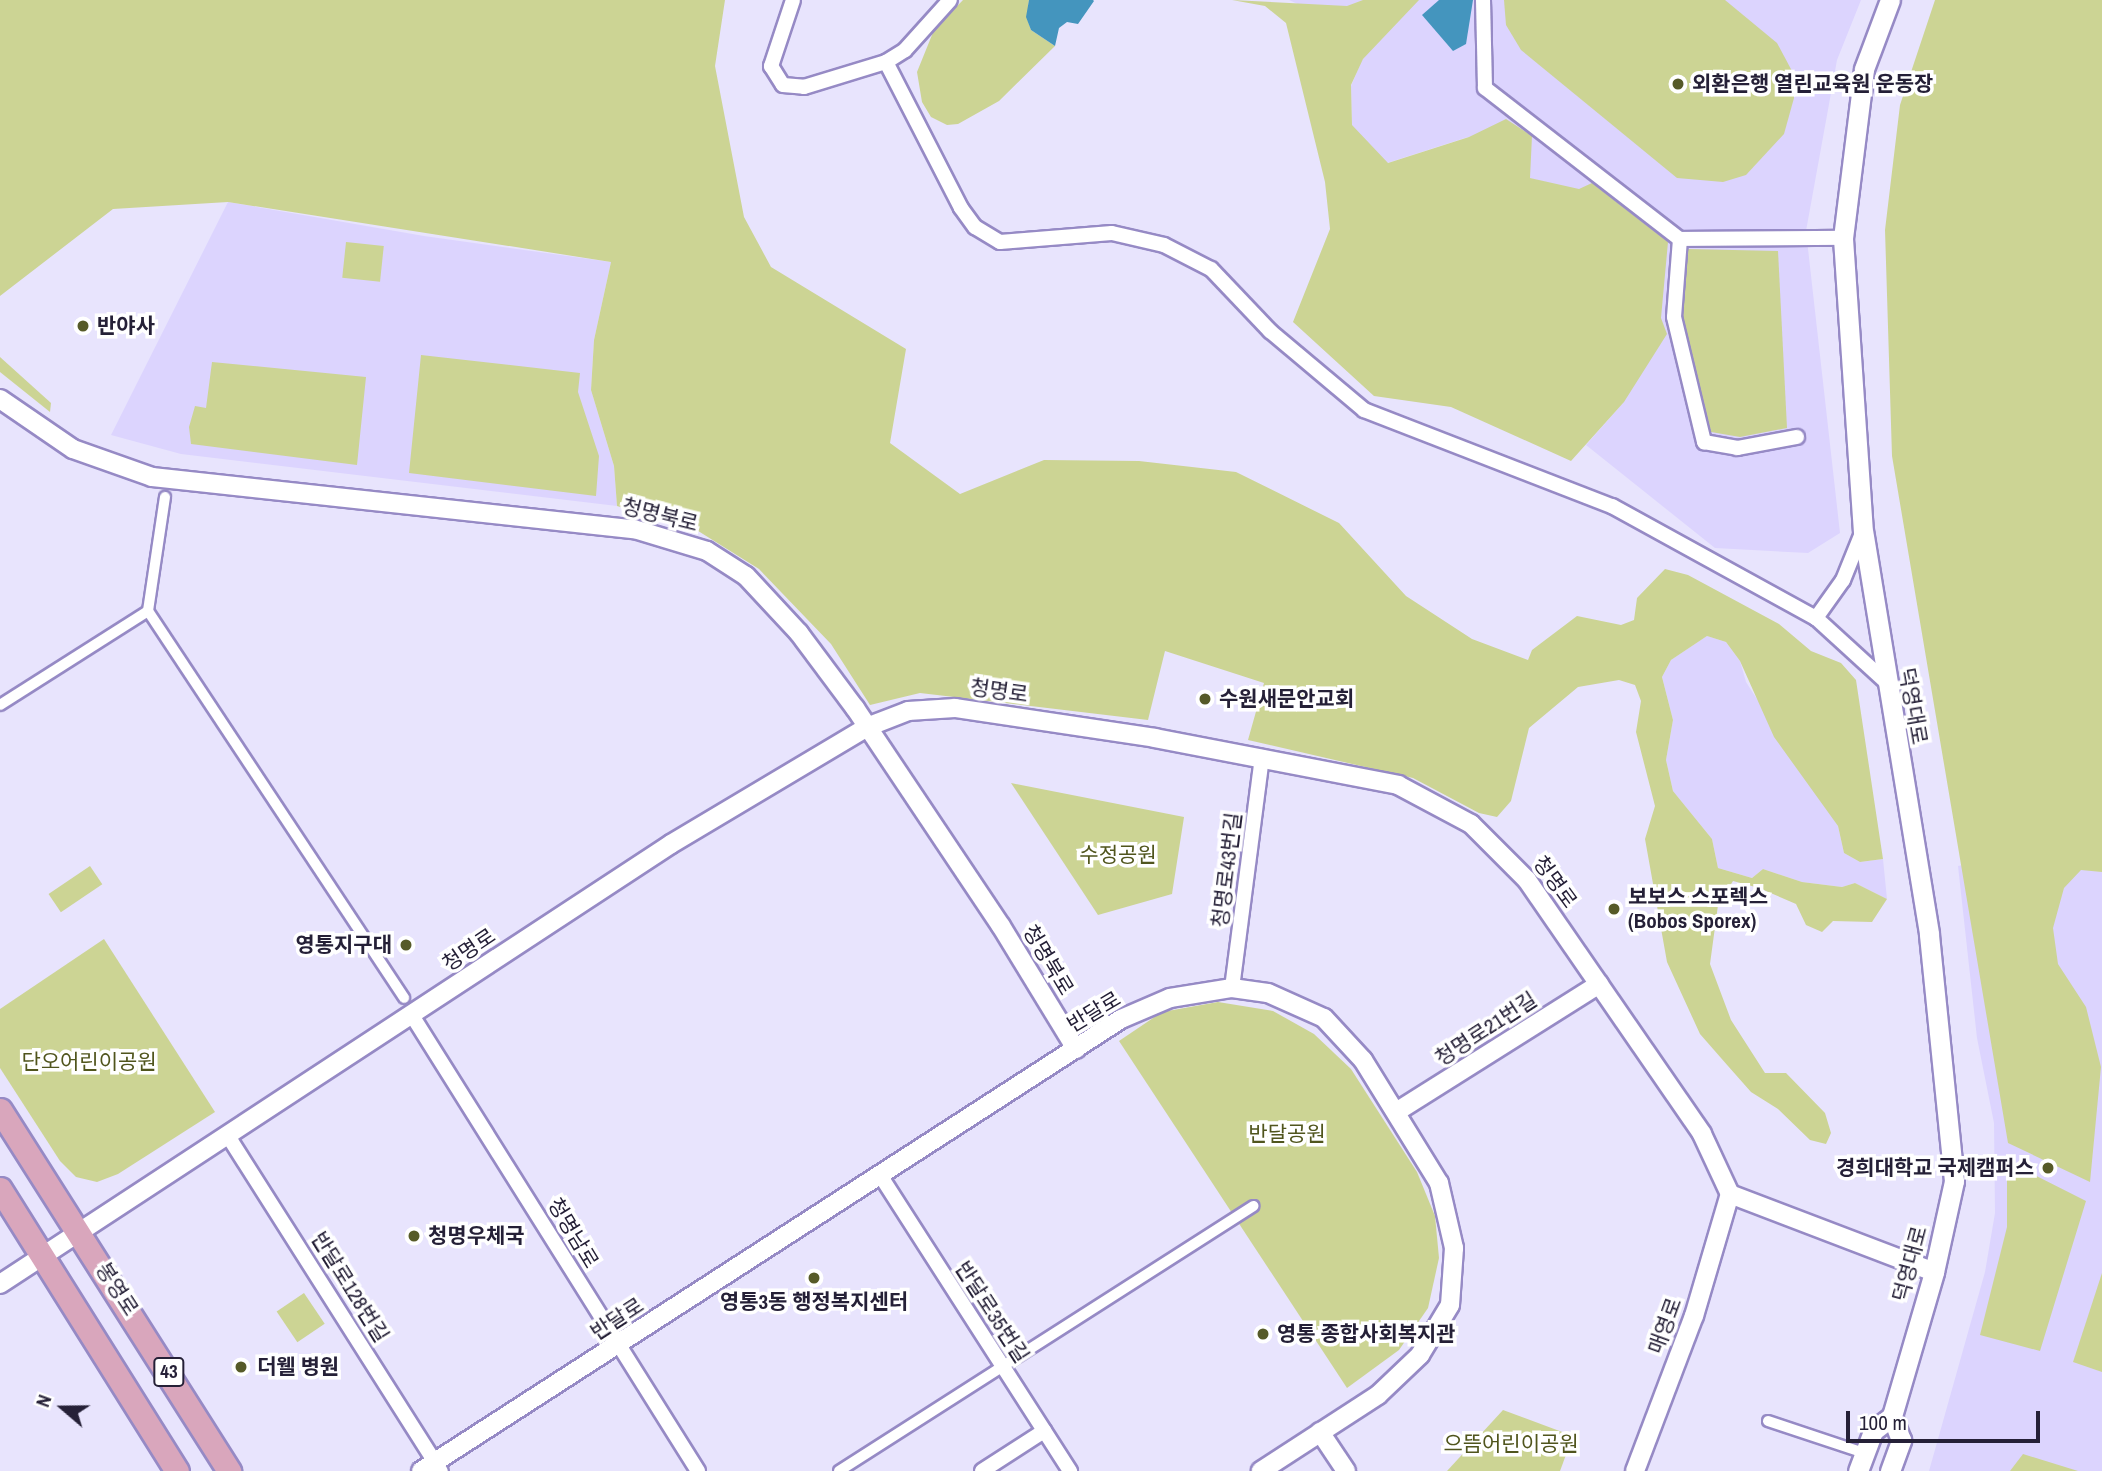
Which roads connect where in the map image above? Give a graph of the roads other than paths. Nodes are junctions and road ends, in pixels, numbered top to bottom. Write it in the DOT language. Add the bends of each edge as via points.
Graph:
graph roads {
  1 [pos="793,0"];
  2 [pos="950,0"];
  3 [pos="1483,0"];
  4 [pos="1890,0"];
  5 [pos="886,62"];
  6 [pos="1843,238"];
  7 [pos="1680,239"];
  8 [pos="0,399"];
  9 [pos="1797,437"];
  10 [pos="165,497"];
  11 [pos="1863,531"];
  12 [pos="148,611"];
  13 [pos="1816,618"];
  14 [pos="1886,682"];
  15 [pos="0,705"];
  16 [pos="867,727"];
  17 [pos="1262,757"];
  18 [pos="1599,984"];
  19 [pos="1232,988"];
  20 [pos="404,999"];
  21 [pos="413,1017"];
  22 [pos="1076,1049"];
  23 [pos="0,1110"];
  24 [pos="1396,1112"];
  25 [pos="228,1136"];
  26 [pos="880,1175"];
  27 [pos="0,1189"];
  28 [pos="1730,1194"];
  29 [pos="1253,1206"];
  30 [pos="78,1231"];
  31 [pos="40,1256"];
  32 [pos="1934,1272"];
  33 [pos="0,1284"];
  34 [pos="619,1345"];
  35 [pos="1003,1367"];
  36 [pos="1892,1416"];
  37 [pos="1768,1421"];
  38 [pos="1044,1431"];
  39 [pos="1320,1432"];
  40 [pos="1861,1462"];
  41 [pos="432,1468"];
  42 [pos="177,1471"];
  43 [pos="229,1471"];
  44 [pos="698,1471"];
  45 [pos="839,1471"];
  46 [pos="982,1471"];
  47 [pos="1070,1471"];
  48 [pos="1261,1471"];
  49 [pos="1346,1471"];
  50 [pos="1635,1471"];
  51 [pos="1890,1471"];
  1 -- 5 [label="street" via="771,65 783,85 804,87"];
  2 -- 5 [label="street" via="905,50"];
  3 -- 7 [label="street" via="1485,88"];
  4 -- 6 [label="main road, 덕영대로" via="1864,69"];
  5 -- 13 [label="street" via="961,208 983,232 1000,242 1112,233 1172,249 1222,278 1270,331 1364,410 1612,506"];
  6 -- 7 [label="street"];
  6 -- 11 [label="main road, 덕영대로"];
  7 -- 9 [label="street" via="1674,317 1704,442 1737,448"];
  8 -- 16 [label="street, 청명북로" via="73,449 152,477 623,528 696,546 746,576 799,633"];
  10 -- 12 [label="street"];
  11 -- 13 [label="street" via="1843,580"];
  11 -- 14 [label="main road, 덕영대로"];
  12 -- 15 [label="street"];
  12 -- 20 [label="street"];
  13 -- 14 [label="street"];
  14 -- 32 [label="main road, 덕영대로" via="1929,933 1951,1126 1954,1181"];
  16 -- 17 [label="street, 청명로" via="908,711 955,708"];
  16 -- 21 [label="street, 청명로" via="671,844"];
  16 -- 22 [label="street, 청명북로" via="1001,926"];
  17 -- 18 [label="street, 청명로" via="1398,785 1471,824 1527,880"];
  17 -- 19 [label="street, 청명로43번길"];
  18 -- 24 [label="street, 청명로21번길"];
  18 -- 28 [label="street, 청명로" via="1702,1134"];
  19 -- 22 [label="street, 반달로" via="1170,998 1121,1019"];
  19 -- 24 [label="street, 반달로" via="1268,993 1324,1018 1363,1060"];
  21 -- 25 [label="street, 청명로"];
  21 -- 34 [label="street, 청명남로"];
  22 -- 26 [label="street, 반달로"];
  23 -- 30 [label="main road, 봉영로 / 43"];
  24 -- 39 [label="street, 반달로" via="1439,1183 1454,1248 1450,1305 1420,1355 1378,1395"];
  25 -- 30 [label="street, 청명로"];
  25 -- 41 [label="street, 반달로128번길"];
  26 -- 34 [label="street, 반달로"];
  26 -- 35 [label="street, 반달로35번길"];
  27 -- 31 [label="main road, 43"];
  28 -- 32 [label="street"];
  28 -- 50 [label="street, 매영로" via="1694,1316"];
  29 -- 35 [label="street"];
  30 -- 31 [label="street, 청명로"];
  30 -- 43 [label="main road, 봉영로 / 43"];
  31 -- 33 [label="street, 청명로"];
  31 -- 42 [label="main road, 43"];
  32 -- 36 [label="main road, 덕영대로"];
  34 -- 41 [label="street, 반달로"];
  34 -- 44 [label="street, 청명남로"];
  35 -- 38 [label="street, 반달로35번길"];
  35 -- 45 [label="street"];
  36 -- 40 [label="main road, 덕영대로" via="1873,1431"];
  36 -- 51 [label="main road, 덕영대로" via="1900,1440"];
  37 -- 40 [label="street"];
  38 -- 46 [label="street"];
  38 -- 47 [label="street, 반달로35번길"];
  39 -- 48 [label="street, 반달로"];
  39 -- 49 [label="street"];
}
